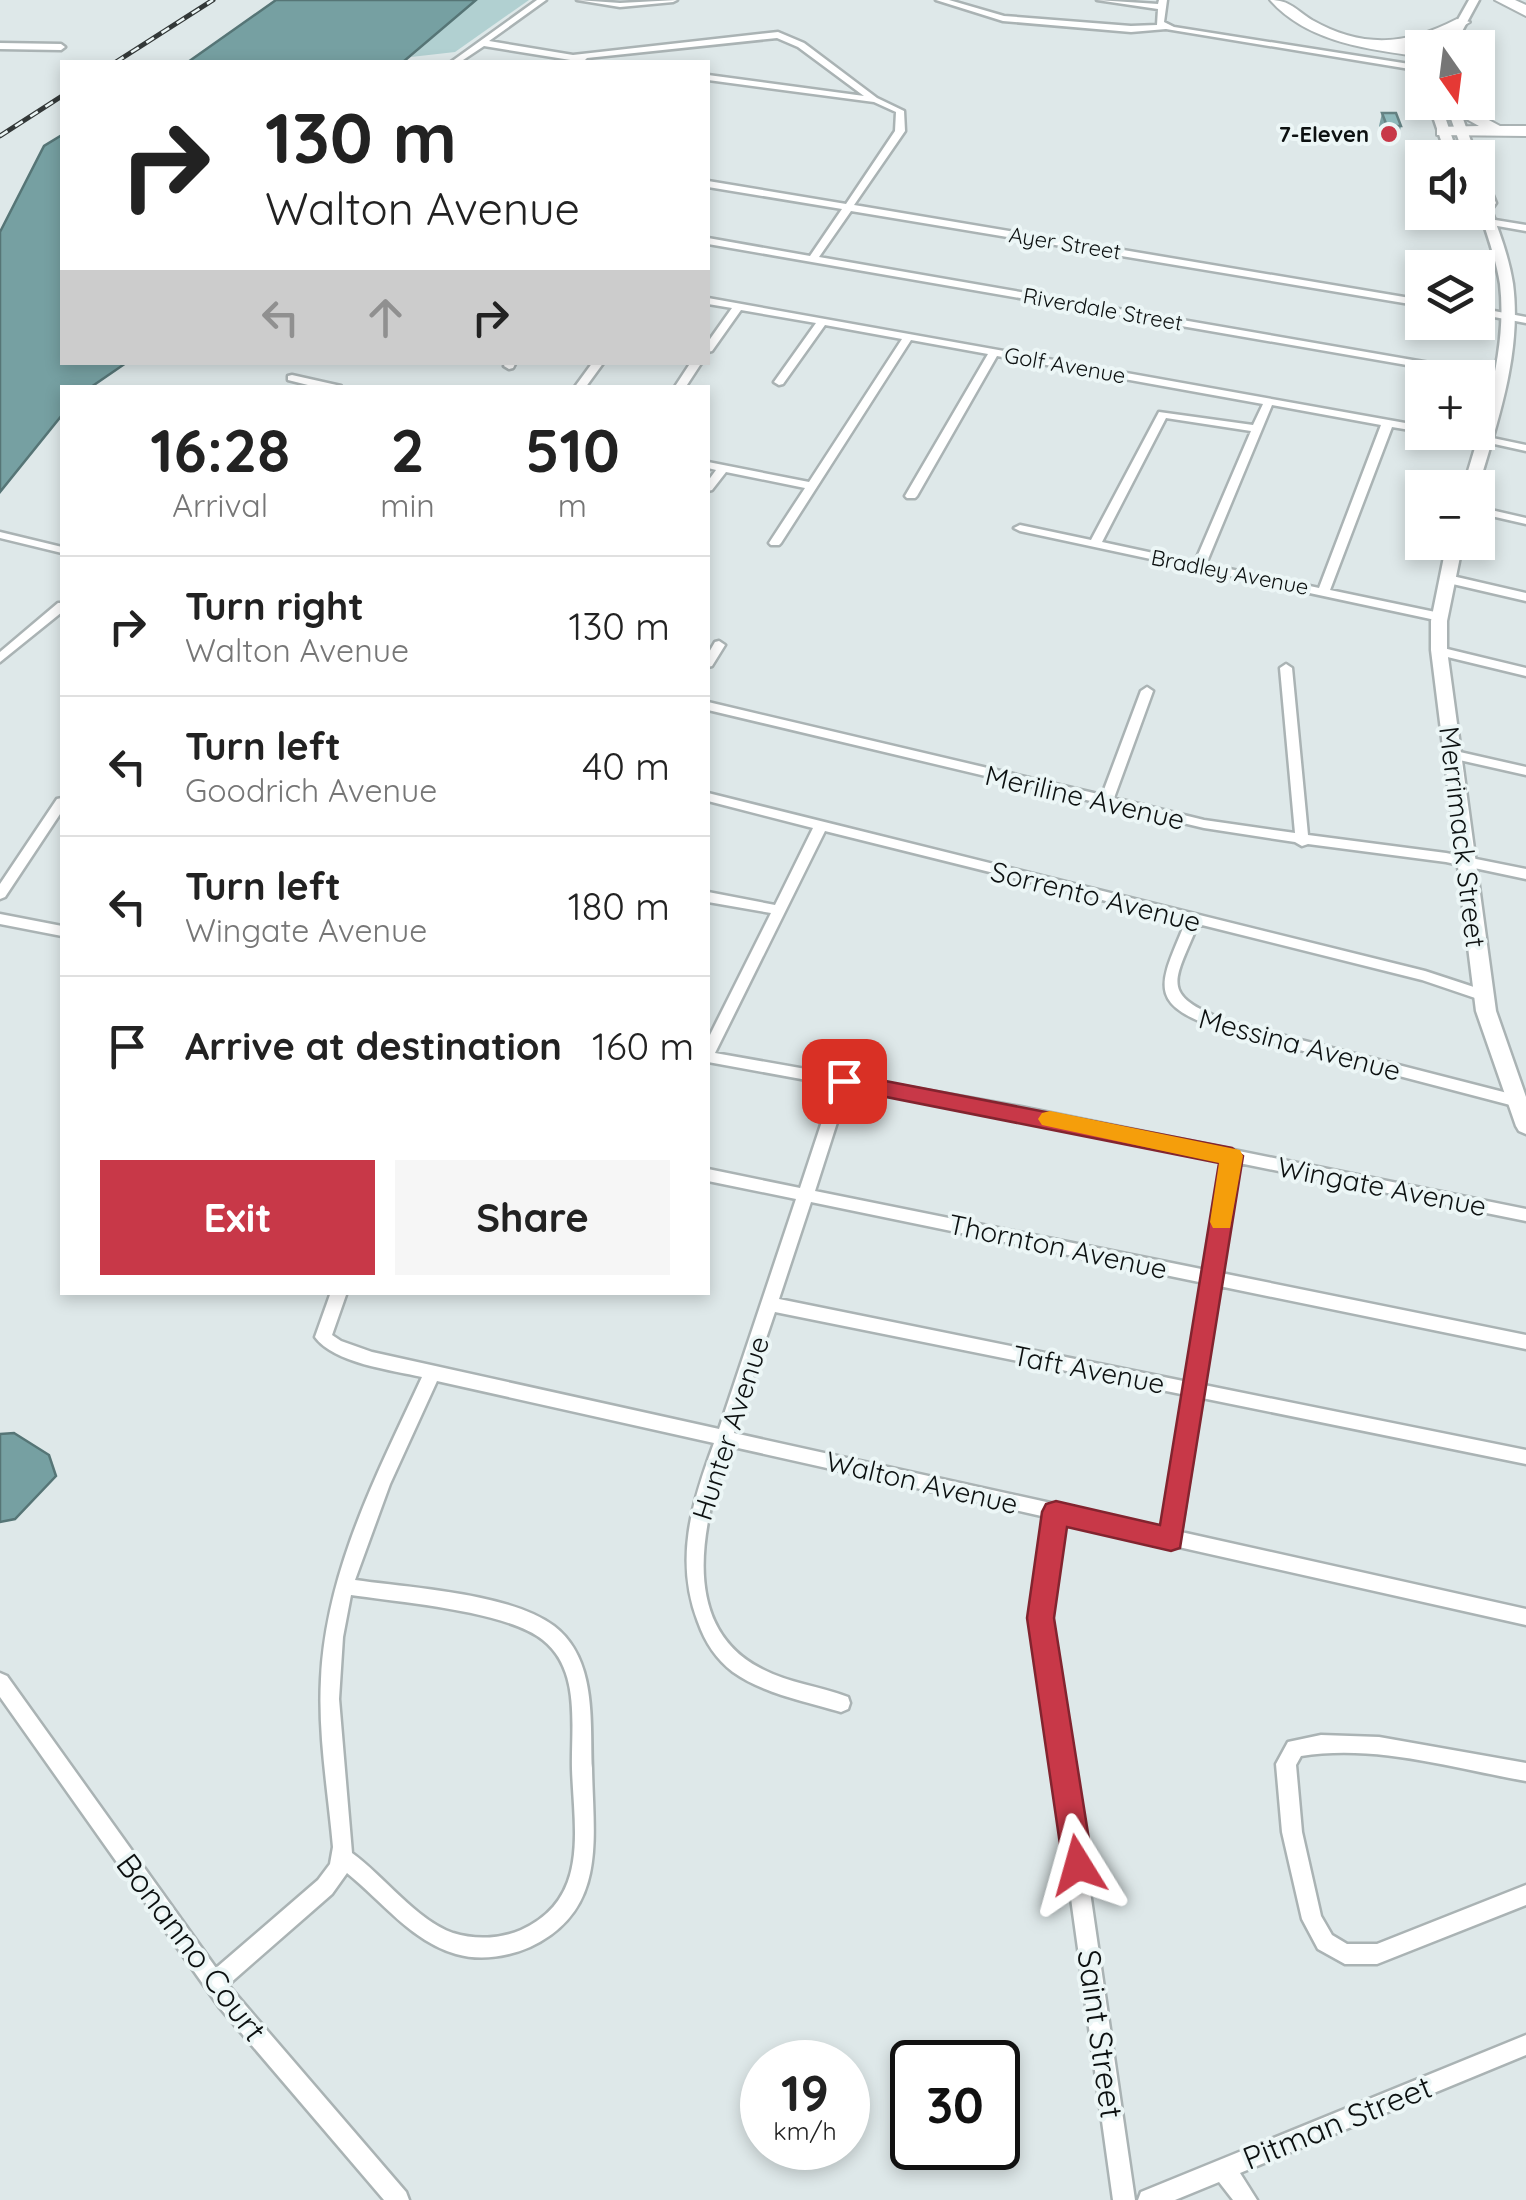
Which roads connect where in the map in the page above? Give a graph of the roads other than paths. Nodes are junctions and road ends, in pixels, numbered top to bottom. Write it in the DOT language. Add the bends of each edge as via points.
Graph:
graph roads {
  1 [pos="542,0"];
  2 [pos="582,0"];
  3 [pos="664,0"];
  4 [pos="673,0"];
  5 [pos="940,0"];
  6 [pos="1101,0"];
  7 [pos="1278,0"];
  8 [pos="1485,0"];
  9 [pos="1503,0"];
  10 [pos="955,2"];
  11 [pos="1162,3"];
  12 [pos="1470,11"];
  13 [pos="1526,11"];
  14 [pos="1165,27"];
  15 [pos="484,43"];
  16 [pos="1372,43"];
  17 [pos="0,46"];
  18 [pos="61,47"];
  19 [pos="1405,49"];
  20 [pos="574,58"];
  21 [pos="459,60"];
  22 [pos="590,60"];
  23 [pos="1405,65"];
  24 [pos="710,78"];
  25 [pos="876,100"];
  26 [pos="1449,120"];
  27 [pos="1472,120"];
  28 [pos="1452,131"];
  29 [pos="1522,131"];
  30 [pos="1452,140"];
  31 [pos="1459,140"];
  32 [pos="710,184"];
  33 [pos="848,208"];
  34 [pos="1495,216"];
  35 [pos="1526,228"];
  36 [pos="1490,230"];
  37 [pos="710,241"];
  38 [pos="813,259"];
  39 [pos="1405,299"];
  40 [pos="710,301"];
  41 [pos="738,306"];
  42 [pos="1495,314"];
  43 [pos="1508,316"];
  44 [pos="1526,320"];
  45 [pos="822,322"];
  46 [pos="908,337"];
  47 [pos="710,346"];
  48 [pos="994,352"];
  49 [pos="597,365"];
  50 [pos="296,374"];
  51 [pos="1499,378"];
  52 [pos="779,382"];
  53 [pos="330,385"];
  54 [pos="580,385"];
  55 [pos="1495,393"];
  56 [pos="1269,401"];
  57 [pos="1388,422"];
  58 [pos="1405,425"];
  59 [pos="1258,429"];
  60 [pos="1495,442"];
  61 [pos="1526,448"];
  62 [pos="710,465"];
  63 [pos="722,468"];
  64 [pos="710,485"];
  65 [pos="811,486"];
  66 [pos="911,496"];
  67 [pos="1495,514"];
  68 [pos="1526,521"];
  69 [pos="1020,528"];
  70 [pos="0,535"];
  71 [pos="775,543"];
  72 [pos="1095,544"];
  73 [pos="60,550"];
  74 [pos="1452,560"];
  75 [pos="1199,566"];
  76 [pos="1448,579"];
  77 [pos="1324,591"];
  78 [pos="1526,597"];
  79 [pos="60,608"];
  80 [pos="1440,617"];
  81 [pos="719,645"];
  82 [pos="1439,651"];
  83 [pos="0,658"];
  84 [pos="710,660"];
  85 [pos="1286,668"];
  86 [pos="1526,672"];
  87 [pos="1147,691"];
  88 [pos="710,706"];
  89 [pos="1451,754"];
  90 [pos="1526,772"];
  91 [pos="710,798"];
  92 [pos="1106,801"];
  93 [pos="60,805"];
  94 [pos="821,826"];
  95 [pos="1302,842"];
  96 [pos="1467,859"];
  97 [pos="1526,874"];
  98 [pos="0,894"];
  99 [pos="710,897"];
  100 [pos="779,910"];
  101 [pos="0,919"];
  102 [pos="1193,920"];
  103 [pos="60,932"];
  104 [pos="1484,996"];
  105 [pos="710,1051"];
  106 [pos="710,1055"];
  107 [pos="844,1081"];
  108 [pos="1514,1100"];
  109 [pos="1526,1126"];
  110 [pos="1232,1156"];
  111 [pos="710,1175"];
  112 [pos="806,1195"];
  113 [pos="1526,1215"];
  114 [pos="1212,1278"];
  115 [pos="338,1295"];
  116 [pos="770,1304"];
  117 [pos="1526,1342"];
  118 [pos="432,1374"];
  119 [pos="1194,1390"];
  120 [pos="725,1439"];
  121 [pos="1526,1456"];
  122 [pos="1056,1512"];
  123 [pos="1171,1539"];
  124 [pos="344,1586"];
  125 [pos="1526,1617"];
  126 [pos="0,1682"];
  127 [pos="841,1704"];
  128 [pos="1526,1772"];
  129 [pos="342,1858"];
  130 [pos="1526,1895"];
  131 [pos="214,1983"];
  132 [pos="1526,2045"];
  133 [pos="1223,2170"];
  134 [pos="398,2200"];
  135 [pos="1124,2200"];
  136 [pos="1149,2200"];
  137 [pos="1246,2200"];
  1 -- 15 [label="street"];
  2 -- 3 [label="street"];
  3 -- 4 [label="street"];
  5 -- 10 [label="street"];
  6 -- 11 [label="street"];
  7 -- 16 [label="highway" via="1314,27"];
  8 -- 12 [label="main road"];
  9 -- 13 [label="highway"];
  10 -- 14 [label="street" via="1002,18"];
  11 -- 14 [label="street"];
  12 -- 16 [label="highway" via="1432,38"];
  14 -- 23 [label="street"];
  15 -- 20 [label="street"];
  15 -- 21 [label="street"];
  16 -- 19 [label="highway"];
  17 -- 18 [label="street"];
  20 -- 22 [label="street"];
  20 -- 25 [label="street" via="778,35"];
  24 -- 25 [label="street"];
  25 -- 33 [label="street" via="898,110 900,131"];
  26 -- 28 [label="main road"];
  27 -- 29 [label="highway"];
  28 -- 29 [label="highway"];
  28 -- 30 [label="main road"];
  28 -- 31 [label="main road"];
  32 -- 33 [label="street, Ayer Street"];
  33 -- 38 [label="street"];
  33 -- 39 [label="street, Ayer Street"];
  34 -- 35 [label="street"];
  36 -- 43 [label="main road" via="1506,280"];
  37 -- 38 [label="street, Riverdale Street"];
  38 -- 51 [label="street, Riverdale Street"];
  40 -- 41 [label="street, Golf Avenue"];
  41 -- 45 [label="street, Golf Avenue"];
  41 -- 47 [label="street"];
  42 -- 43 [label="street"];
  43 -- 44 [label="street"];
  43 -- 51 [label="main road"];
  45 -- 46 [label="street, Golf Avenue"];
  45 -- 52 [label="street"];
  46 -- 48 [label="street, Golf Avenue"];
  46 -- 65 [label="street"];
  48 -- 56 [label="street, Golf Avenue"];
  48 -- 66 [label="street"];
  49 -- 54 [label="street"];
  50 -- 53 [label="street"];
  51 -- 55 [label="main road"];
  56 -- 57 [label="street, Golf Avenue"];
  56 -- 59 [label="street"];
  57 -- 58 [label="street, Golf Avenue"];
  57 -- 77 [label="street"];
  59 -- 72 [label="street" via="1163,414"];
  59 -- 75 [label="street"];
  60 -- 61 [label="street"];
  62 -- 63 [label="street"];
  63 -- 64 [label="street"];
  63 -- 65 [label="street"];
  65 -- 71 [label="street"];
  67 -- 68 [label="street"];
  69 -- 72 [label="street, Bradley Avenue"];
  70 -- 73 [label="street"];
  72 -- 75 [label="street, Bradley Avenue"];
  74 -- 76 [label="main road, Merrimack Street"];
  75 -- 77 [label="street, Bradley Avenue"];
  76 -- 78 [label="street"];
  76 -- 80 [label="main road, Merrimack Street"];
  77 -- 80 [label="street, Bradley Avenue"];
  79 -- 83 [label="street"];
  80 -- 82 [label="main road, Merrimack Street"];
  81 -- 84 [label="street"];
  82 -- 86 [label="street"];
  82 -- 89 [label="main road, Merrimack Street"];
  85 -- 95 [label="street"];
  87 -- 92 [label="street"];
  88 -- 92 [label="street, Meriline Avenue"];
  89 -- 90 [label="street"];
  89 -- 96 [label="main road, Merrimack Street"];
  91 -- 94 [label="street, Sorrento Avenue"];
  92 -- 95 [label="street, Meriline Avenue"];
  93 -- 98 [label="street"];
  94 -- 100 [label="street"];
  94 -- 102 [label="street, Sorrento Avenue"];
  95 -- 96 [label="street, Meriline Avenue"];
  96 -- 97 [label="street, Meriline Avenue"];
  96 -- 104 [label="main road, Merrimack Street"];
  99 -- 100 [label="street"];
  100 -- 105 [label="street"];
  101 -- 103 [label="street"];
  102 -- 104 [label="street, Sorrento Avenue"];
  102 -- 108 [label="street, Messina Avenue" via="1168,984 1183,1011"];
  104 -- 108 [label="main road, Merrimack Street"];
  106 -- 107 [label="street, Wingate Avenue"];
  107 -- 110 [label="street, Wingate Avenue"];
  107 -- 112 [label="street, Hunter Avenue"];
  108 -- 109 [label="main road, Merrimack Street"];
  110 -- 113 [label="street, Wingate Avenue"];
  110 -- 114 [label="street"];
  111 -- 112 [label="street, Thornton Avenue"];
  112 -- 114 [label="street, Thornton Avenue"];
  112 -- 116 [label="street, Hunter Avenue"];
  114 -- 117 [label="street, Thornton Avenue"];
  114 -- 119 [label="street"];
  115 -- 118 [label="street, Walton Avenue" via="323,1337"];
  116 -- 119 [label="street, Taft Avenue"];
  116 -- 120 [label="street, Hunter Avenue"];
  118 -- 120 [label="street, Walton Avenue"];
  118 -- 124 [label="street" via="366,1517"];
  119 -- 121 [label="street, Taft Avenue"];
  119 -- 123 [label="street"];
  120 -- 122 [label="street, Walton Avenue"];
  120 -- 127 [label="street, Hunter Avenue" via="695,1536 707,1624 722,1650 750,1672"];
  122 -- 123 [label="street, Walton Avenue"];
  122 -- 135 [label="street, Saint Street" via="1040,1618"];
  123 -- 125 [label="street, Walton Avenue"];
  124 -- 129 [label="street" via="330,1698"];
  124 -- 129 [label="street" via="508,1614 552,1635 572,1662 580,1692 584,1848 580,1880 552,1922 522,1940 489,1948 441,1938"];
  126 -- 131 [label="street, Bonanno Court"];
  128 -- 130 [label="street" via="1358,1743 1295,1748 1286,1764 1292,1832 1312,1919 1325,1942 1345,1954 1377,1954"];
  129 -- 131 [label="street" via="326,1887"];
  131 -- 134 [label="street, Bonanno Court"];
  132 -- 133 [label="street, Pitman Street"];
  133 -- 136 [label="street, Pitman Street"];
  133 -- 137 [label="street"];
}
